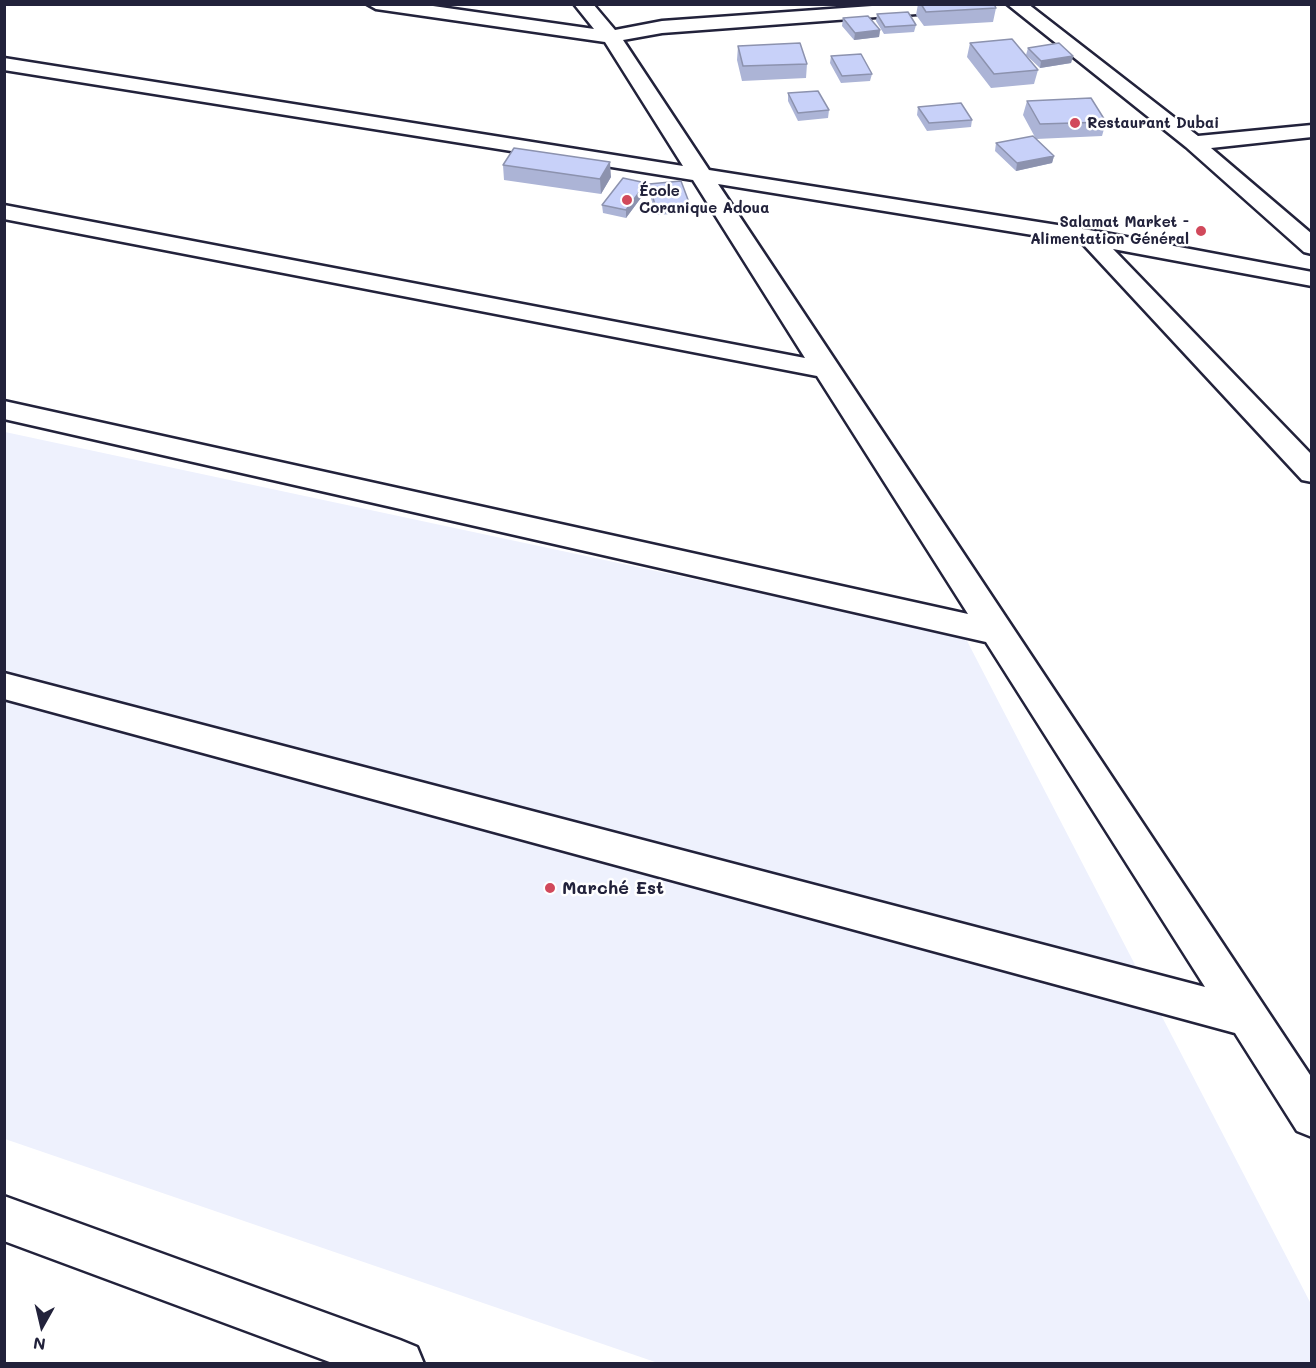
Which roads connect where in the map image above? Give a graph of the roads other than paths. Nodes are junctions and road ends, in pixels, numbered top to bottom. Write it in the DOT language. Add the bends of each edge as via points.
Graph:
graph roads {
  1 [pos="376,4"];
  2 [pos="583,4"];
  3 [pos="984,4"];
  4 [pos="1016,4"];
  5 [pos="611,37"];
  6 [pos="4,64"];
  7 [pos="1311,131"];
  8 [pos="1193,143"];
  9 [pos="702,177"];
  10 [pos="4,212"];
  11 [pos="1089,237"];
  12 [pos="1311,247"];
  13 [pos="1311,279"];
  14 [pos="827,370"];
  15 [pos="4,410"];
  16 [pos="1311,473"];
  17 [pos="996,632"];
  18 [pos="4,686"];
  19 [pos="1247,1017"];
  20 [pos="1311,1116"];
  21 [pos="4,1218"];
  22 [pos="400,1364"];
  1 -- 5 [label="street"];
  2 -- 5 [label="street"];
  3 -- 5 [label="street" via="662,27"];
  4 -- 8 [label="street"];
  5 -- 9 [label="street"];
  6 -- 9 [label="street"];
  7 -- 8 [label="street"];
  8 -- 12 [label="street"];
  9 -- 11 [label="street"];
  9 -- 14 [label="street"];
  10 -- 14 [label="street"];
  11 -- 13 [label="street"];
  11 -- 16 [label="street"];
  14 -- 17 [label="street"];
  15 -- 17 [label="street"];
  17 -- 19 [label="street"];
  18 -- 19 [label="street"];
  19 -- 20 [label="street"];
  21 -- 22 [label="street"];
}
